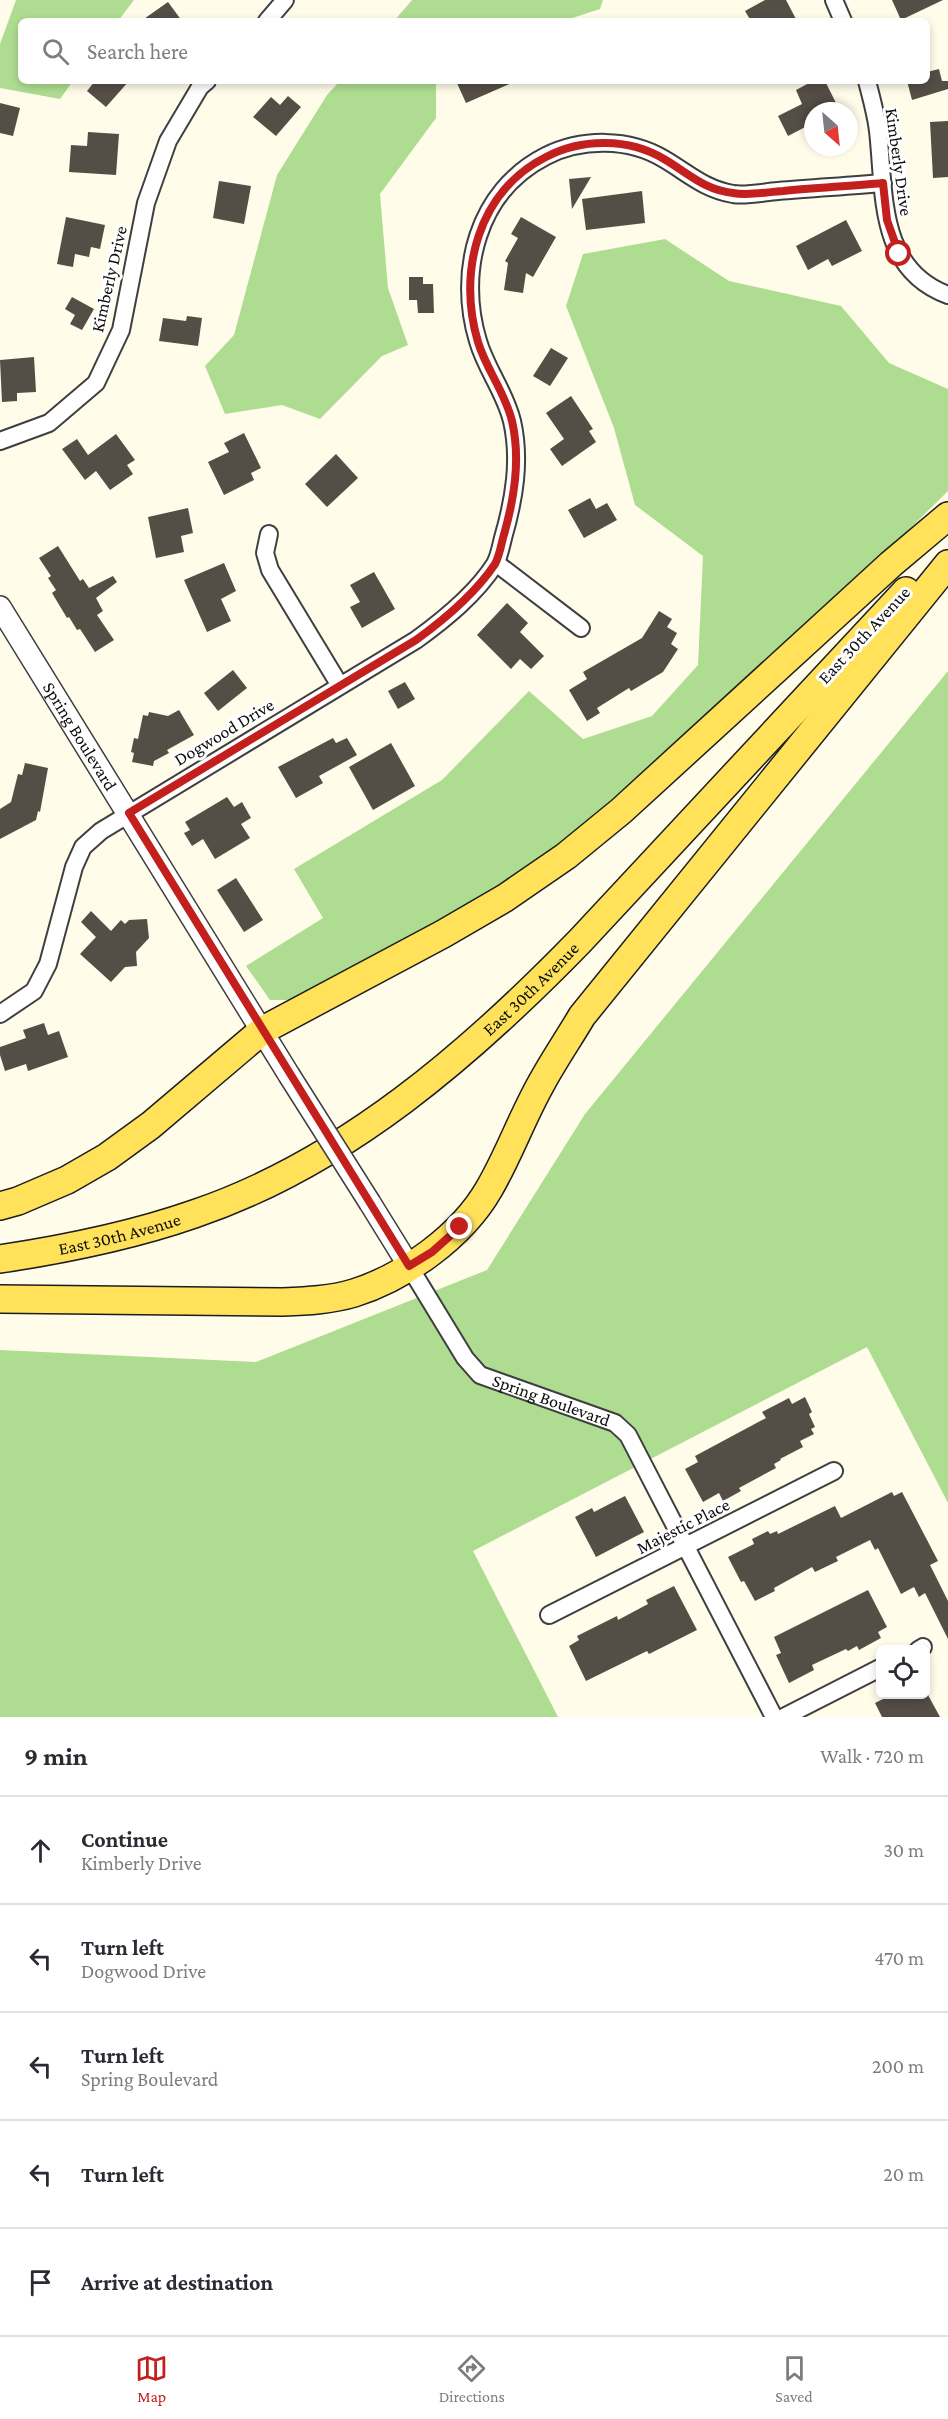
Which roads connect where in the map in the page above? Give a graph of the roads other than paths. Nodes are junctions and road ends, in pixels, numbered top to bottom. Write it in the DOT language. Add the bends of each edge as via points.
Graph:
graph roads {
  1 [pos="285,0"];
  2 [pos="834,0"];
  3 [pos="270,18"];
  4 [pos="842,18"];
  5 [pos="204,84"];
  6 [pos="868,84"];
  7 [pos="883,183"];
  8 [pos="948,295"];
  9 [pos="0,441"];
  10 [pos="948,516"];
  11 [pos="269,534"];
  12 [pos="948,546"];
  13 [pos="496,563"];
  14 [pos="948,564"];
  15 [pos="0,607"];
  16 [pos="581,628"];
  17 [pos="339,684"];
  18 [pos="129,813"];
  19 [pos="0,1014"];
  20 [pos="263,1030"];
  21 [pos="0,1206"];
  22 [pos="0,1259"];
  23 [pos="409,1266"];
  24 [pos="0,1299"];
  25 [pos="834,1471"];
  26 [pos="687,1546"];
  27 [pos="549,1615"];
  28 [pos="876,1670"];
  29 [pos="774,1717"];
  30 [pos="784,1717"];
  1 -- 3 [label="street"];
  2 -- 4 [label="street"];
  5 -- 9 [label="street, Kimberly Drive" via="168,141 146,203 121,330 96,383 49,423"];
  6 -- 7 [label="street, Kimberly Drive" via="878,128"];
  7 -- 8 [label="street, Kimberly Drive" via="887,220 899,254 928,285"];
  7 -- 13 [label="street, Dogwood Drive" via="736,194 706,187 645,150 611,142 579,145 547,156 524,171 484,219 472,253 469,282 478,344 503,393 516,453 511,512"];
  10 -- 20 [label="main road" via="566,856 443,934"];
  11 -- 17 [label="street" via="265,553 270,570"];
  12 -- 22 [label="main road, East 30th Avenue" via="536,986 430,1080 310,1161 261,1187 196,1214 124,1236"];
  13 -- 16 [label="street"];
  13 -- 17 [label="street, Dogwood Drive" via="445,619"];
  14 -- 23 [label="main road" via="582,1016 542,1082 489,1190 460,1227"];
  15 -- 18 [label="street, Spring Boulevard"];
  17 -- 18 [label="street, Dogwood Drive"];
  18 -- 19 [label="street, Dogwood Drive" via="83,847 48,964 34,991"];
  18 -- 20 [label="street, Spring Boulevard"];
  20 -- 21 [label="main road" via="107,1157 67,1180"];
  20 -- 23 [label="street, Spring Boulevard, bridge"];
  23 -- 24 [label="main road" via="355,1293 323,1300"];
  23 -- 26 [label="street, Spring Boulevard" via="465,1358 480,1374 615,1423 628,1435"];
  25 -- 26 [label="street, Majestic Place"];
  26 -- 27 [label="street, Majestic Place"];
  26 -- 29 [label="street, Spring Boulevard"];
  28 -- 30 [label="street"];
}
